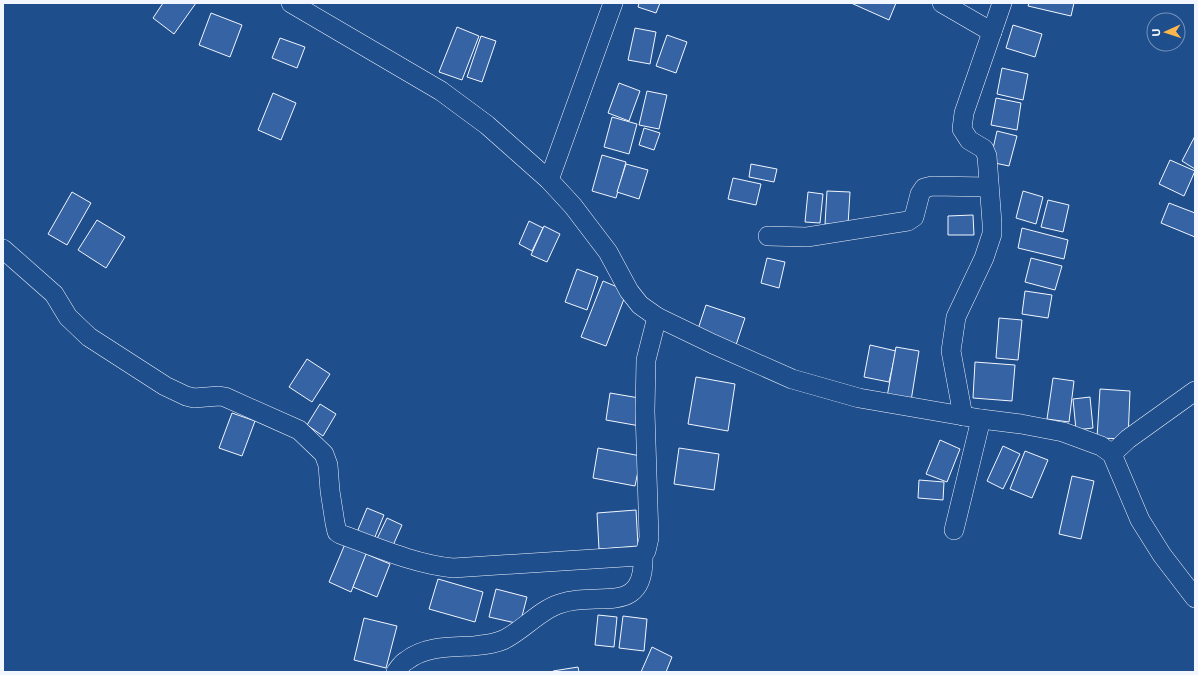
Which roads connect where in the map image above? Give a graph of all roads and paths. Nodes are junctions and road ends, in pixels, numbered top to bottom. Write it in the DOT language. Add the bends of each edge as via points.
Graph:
graph roads {
  1 [pos="291,3"];
  2 [pos="613,3"];
  3 [pos="942,3"];
  4 [pos="1002,3"];
  5 [pos="992,32"];
  6 [pos="550,180"];
  7 [pos="989,187"];
  8 [pos="768,236"];
  9 [pos="3,249"];
  10 [pos="657,317"];
  11 [pos="1195,391"];
  12 [pos="972,418"];
  13 [pos="1112,454"];
  14 [pos="954,530"];
  15 [pos="643,554"];
  16 [pos="1195,598"];
  17 [pos="396,672"];
  1 -- 6 [label="street" via="441,91 487,125"];
  2 -- 6 [label="street"];
  3 -- 5 [label="street"];
  4 -- 5 [label="street"];
  5 -- 7 [label="street" via="964,112 962,129 969,140 984,148"];
  6 -- 10 [label="street" via="608,252 629,292 640,306"];
  7 -- 8 [label="street" via="924,188 914,217 908,221 807,237"];
  7 -- 12 [label="street" via="992,234 984,258 956,317 951,351"];
  9 -- 15 [label="street" via="54,294 68,317 88,337 165,386 194,398 225,397 299,430 324,454 328,465 335,523 340,534 395,554 453,568"];
  10 -- 12 [label="street" via="792,379 859,398"];
  10 -- 15 [label="street" via="646,360 649,538"];
  11 -- 13 [label="street" via="1128,439"];
  12 -- 13 [label="street" via="1063,432 1101,446"];
  12 -- 14 [label="street"];
  13 -- 16 [label="street" via="1140,520 1162,555"];
  15 -- 17 [label="street" via="644,569 636,590 622,598 584,599 559,604 503,640 484,645 438,647 423,651 405,661"];
}
